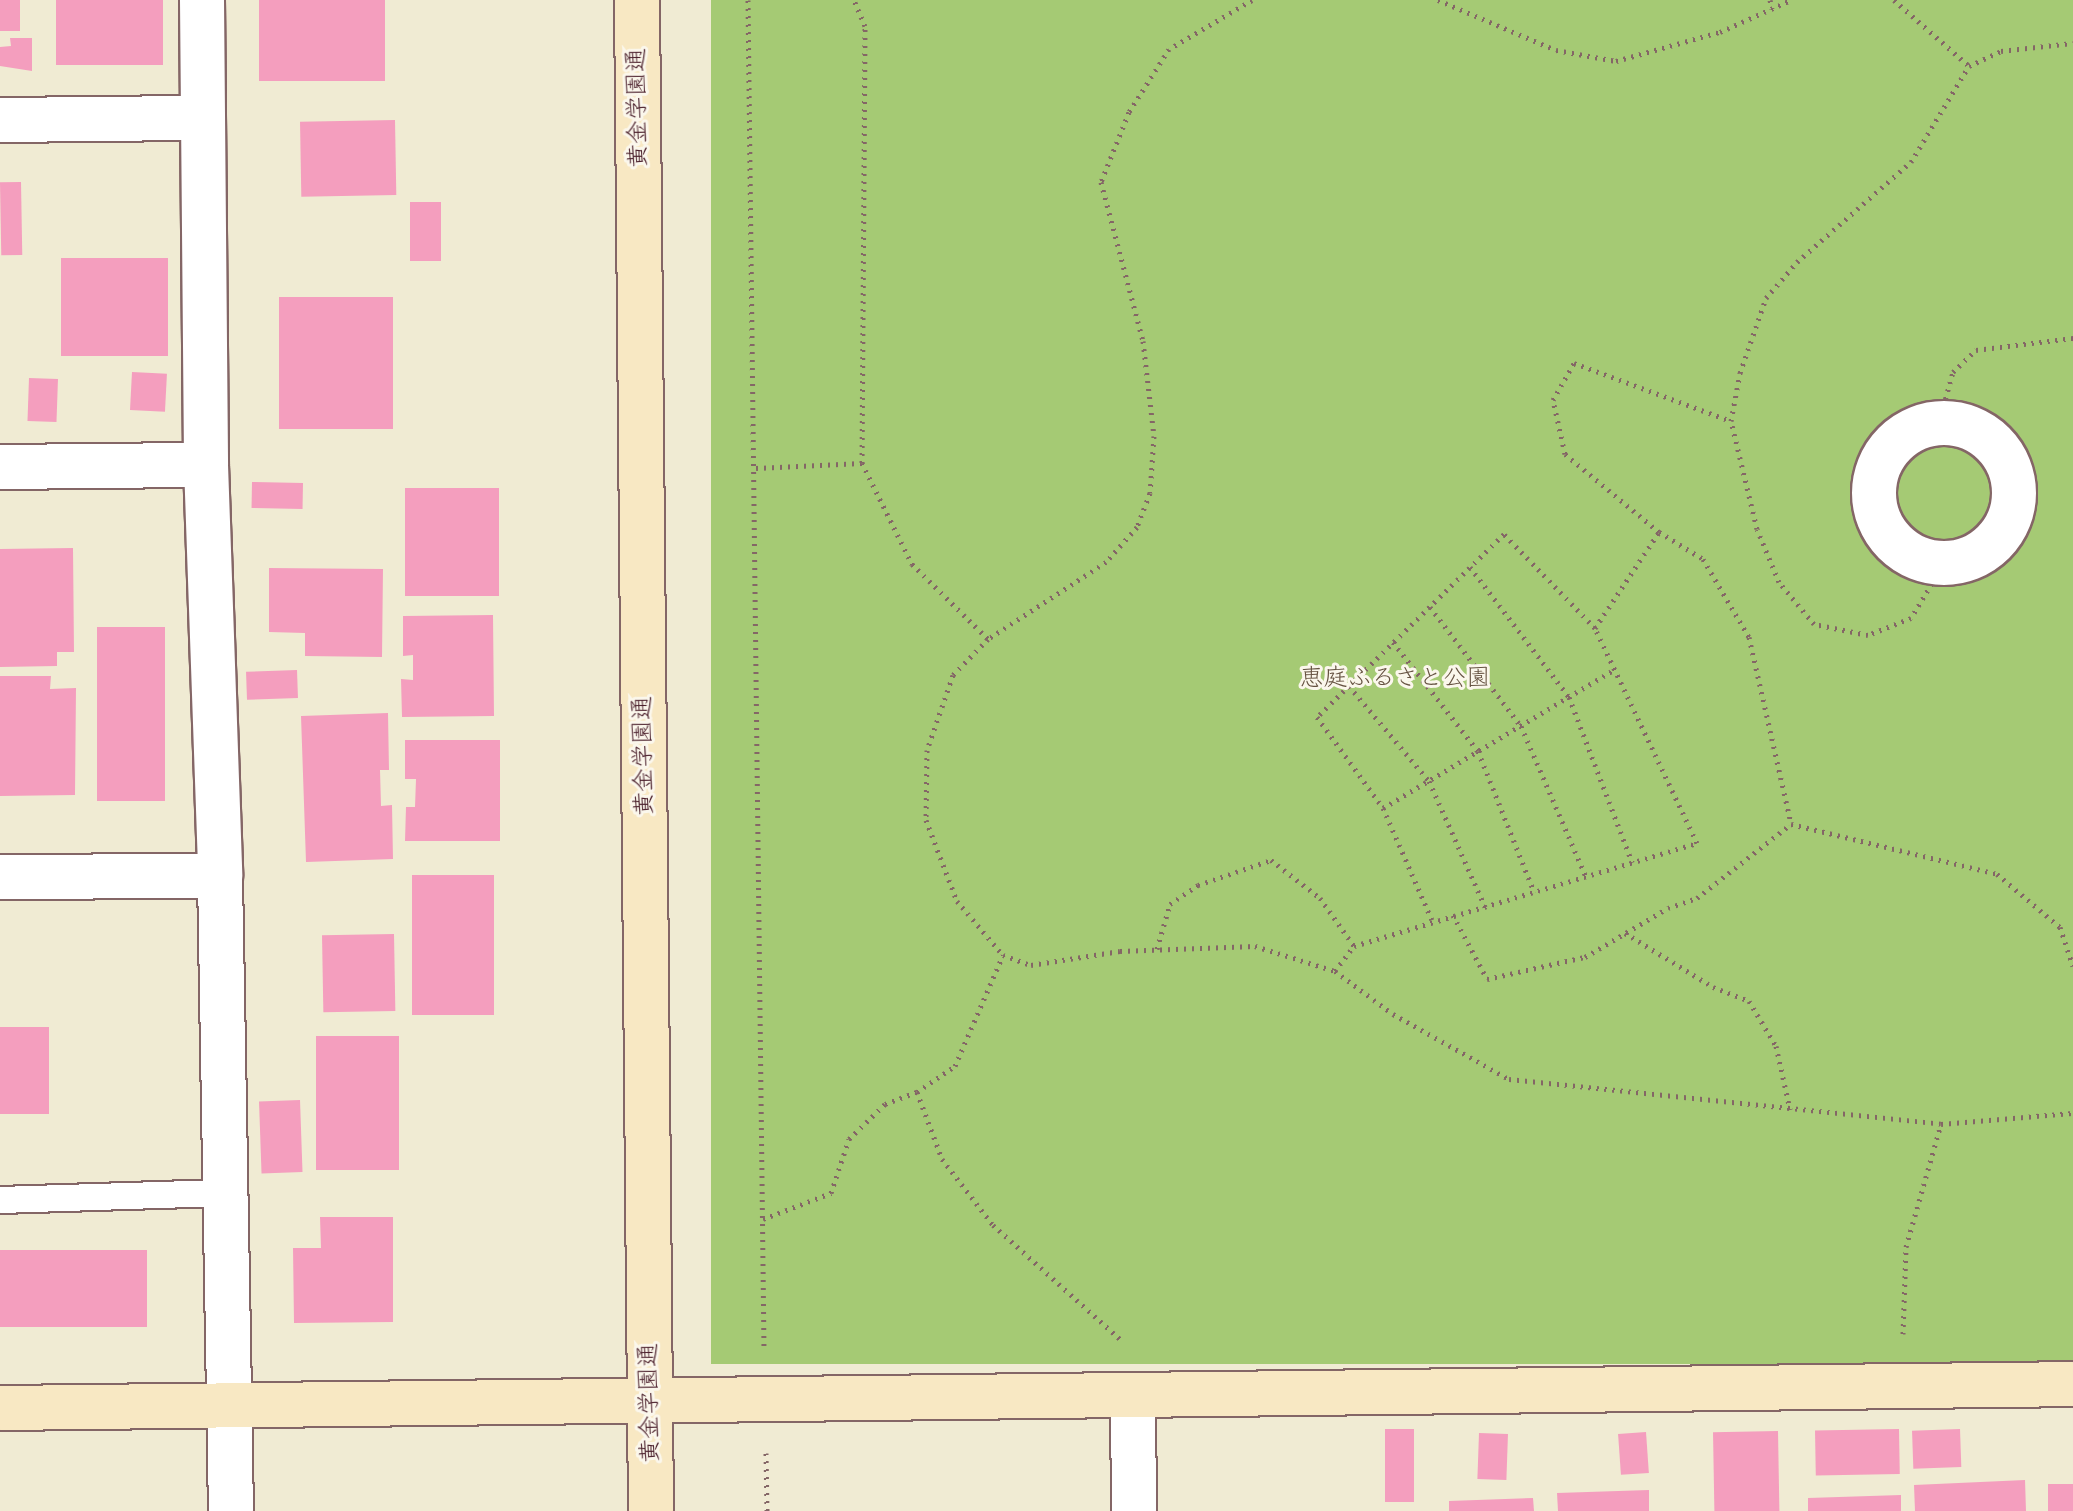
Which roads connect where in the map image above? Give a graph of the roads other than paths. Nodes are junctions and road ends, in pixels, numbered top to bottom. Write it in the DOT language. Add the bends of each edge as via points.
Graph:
graph roads {
  1 [pos="202,0"];
  2 [pos="637,0"];
  3 [pos="202,118"];
  4 [pos="0,120"];
  5 [pos="206,465"];
  6 [pos="0,467"];
  7 [pos="1944,563"];
  8 [pos="220,876"];
  9 [pos="0,877"];
  10 [pos="227,1193"];
  11 [pos="0,1200"];
  12 [pos="2073,1384"];
  13 [pos="650,1398"];
  14 [pos="1133,1399"];
  15 [pos="231,1405"];
  16 [pos="0,1408"];
  17 [pos="231,1511"];
  18 [pos="651,1511"];
  19 [pos="1134,1511"];
  1 -- 3 [label="street"];
  2 -- 13 [label="street, 黄金学園通"];
  3 -- 4 [label="street"];
  3 -- 5 [label="street"];
  5 -- 6 [label="street"];
  5 -- 8 [label="street"];
  7 -- 7 [label="street" via="1914,557 1890,538 1876,511 1875,480 1887,451 1910,431 1939,422 1971,427 1998,446 2013,474 2014,507 2000,536 1975,556"];
  8 -- 9 [label="street"];
  8 -- 10 [label="street"];
  10 -- 11 [label="lane"];
  10 -- 15 [label="street"];
  12 -- 14 [label="street"];
  13 -- 14 [label="street"];
  13 -- 15 [label="street"];
  13 -- 18 [label="street, 黄金学園通"];
  14 -- 19 [label="street"];
  15 -- 16 [label="street"];
  15 -- 17 [label="street"];
}
